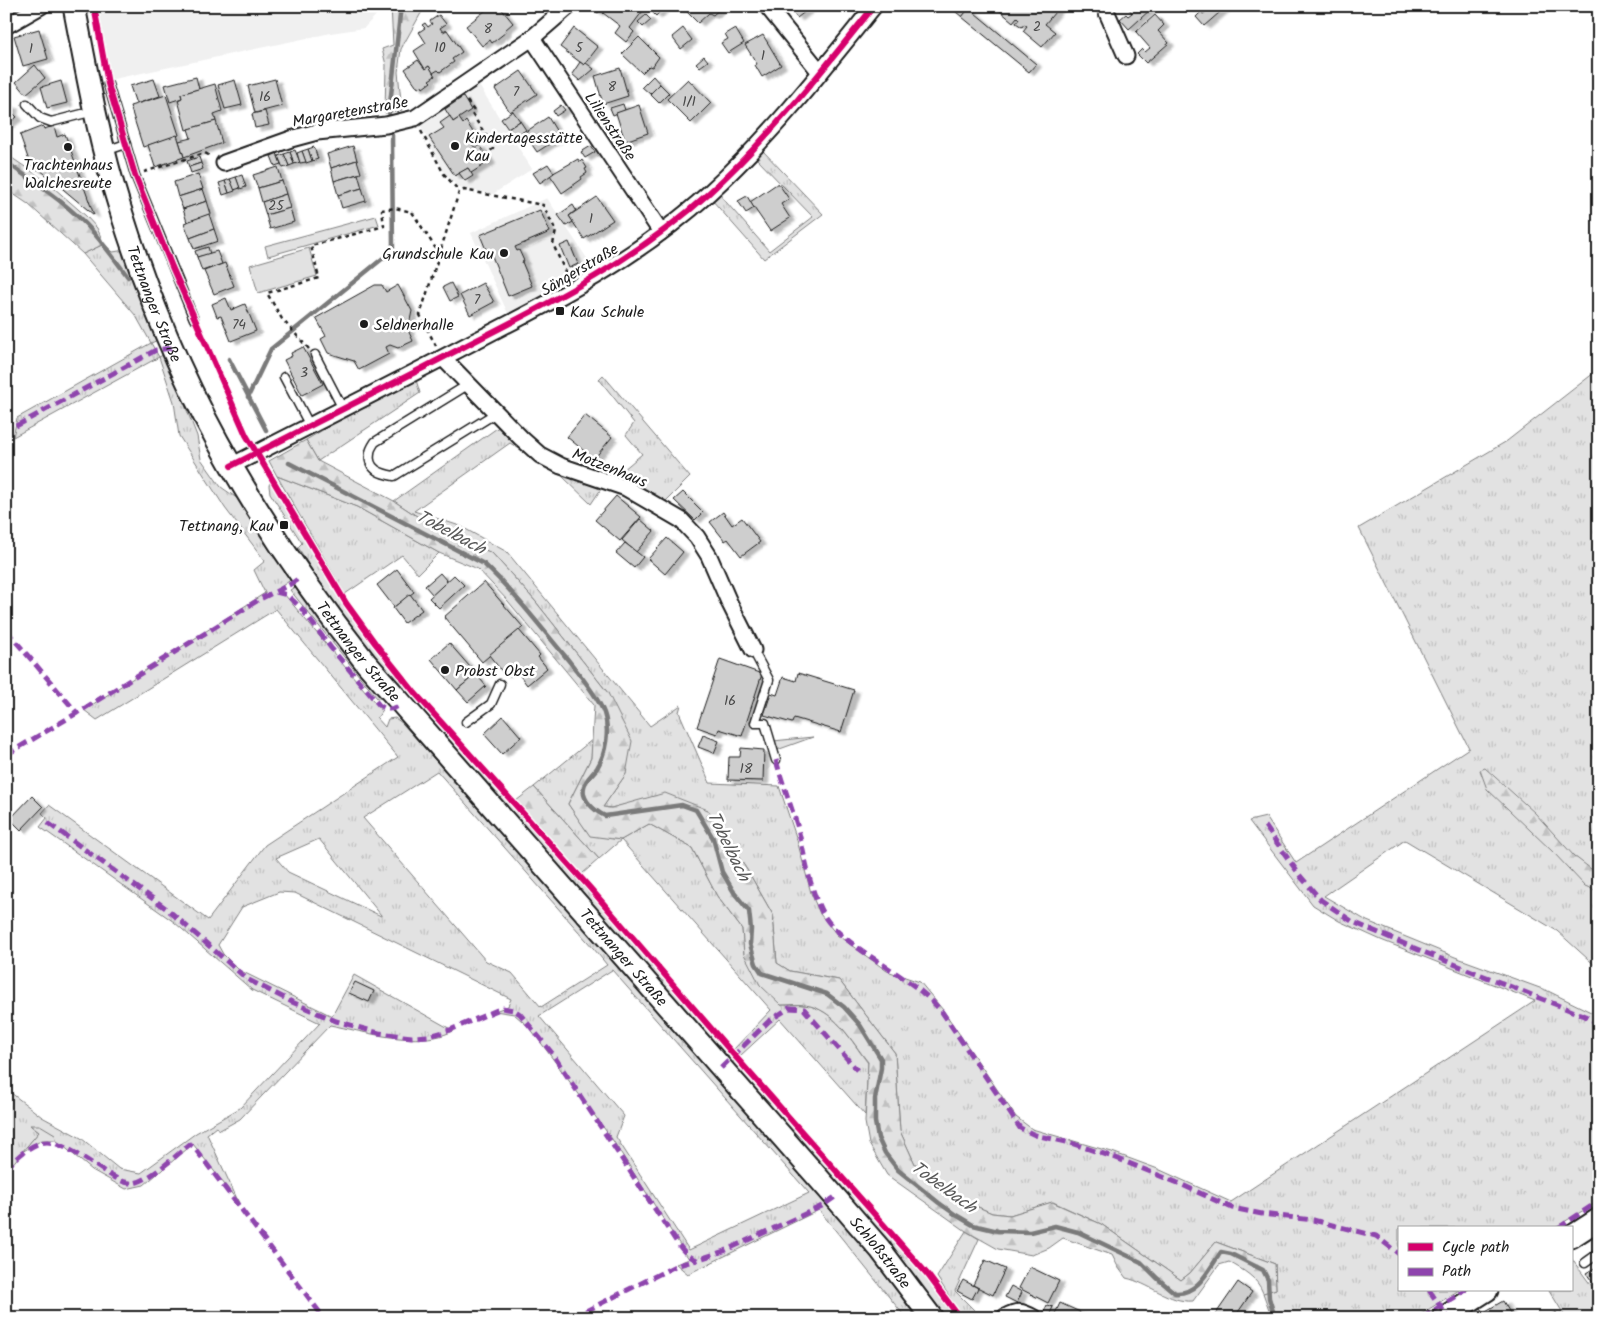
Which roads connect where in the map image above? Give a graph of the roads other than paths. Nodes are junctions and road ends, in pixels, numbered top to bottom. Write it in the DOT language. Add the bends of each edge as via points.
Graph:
graph roads {
  1 [pos="41,6"];
  2 [pos="74,6"];
  3 [pos="569,6"];
  4 [pos="767,6"];
  5 [pos="874,6"];
  6 [pos="1104,6"];
  7 [pos="6,26"];
  8 [pos="532,38"];
  9 [pos="1126,56"];
  10 [pos="820,72"];
  11 [pos="108,84"];
  12 [pos="27,104"];
  13 [pos="94,111"];
  14 [pos="126,144"];
  15 [pos="104,151"];
  16 [pos="224,163"];
  17 [pos="661,232"];
  18 [pos="194,319"];
  19 [pos="315,355"];
  20 [pos="443,358"];
  21 [pos="284,377"];
  22 [pos="469,384"];
  23 [pos="342,410"];
  24 [pos="496,413"];
  25 [pos="310,426"];
  26 [pos="231,466"];
  27 [pos="753,650"];
  28 [pos="500,684"];
  29 [pos="466,722"];
  30 [pos="776,760"];
  31 [pos="828,1188"];
  32 [pos="1599,1219"];
  33 [pos="1572,1236"];
  34 [pos="1599,1253"];
  35 [pos="1585,1263"];
  36 [pos="1484,1292"];
  37 [pos="1005,1316"];
  38 [pos="932,1318"];
  39 [pos="1034,1318"];
  40 [pos="1443,1318"];
  1 -- 7 [label="street"];
  2 -- 13 [label="main road, Tettnanger Straße"];
  3 -- 8 [label="street, Margaretenstraße"];
  4 -- 10 [label="street"];
  5 -- 10 [label="street, Sängerstraße"];
  6 -- 9 [label="street"];
  8 -- 16 [label="street, Margaretenstraße" via="415,118 386,125 317,132"];
  8 -- 17 [label="street, Lilienstraße"];
  10 -- 17 [label="street, Sängerstraße" via="732,171"];
  11 -- 14 [label="lane"];
  12 -- 13 [label="lane" via="40,118 51,122"];
  13 -- 15 [label="main road, Tettnanger Straße"];
  14 -- 15 [label="lane"];
  14 -- 18 [label="lane" via="135,176"];
  15 -- 26 [label="main road, Tettnanger Straße" via="120,208 157,312 184,374"];
  17 -- 20 [label="street, Sängerstraße" via="621,262 574,290"];
  19 -- 23 [label="lane"];
  20 -- 22 [label="street, Motzenhaus"];
  20 -- 23 [label="street, Sängerstraße"];
  21 -- 25 [label="lane"];
  22 -- 24 [label="street, Motzenhaus"];
  22 -- 24 [label="lane" via="375,442 369,454 372,467 382,474 394,476"];
  23 -- 25 [label="street, Sängerstraße"];
  24 -- 27 [label="street, Motzenhaus" via="540,454 561,466 626,488 680,520 697,537 709,556"];
  25 -- 26 [label="street, Sängerstraße"];
  26 -- 31 [label="main road, Tettnanger Straße" via="301,576 366,663"];
  27 -- 30 [label="lane" via="769,680 756,723 766,723"];
  28 -- 29 [label="lane" via="491,704"];
  31 -- 38 [label="main road, Schloßstraße"];
  32 -- 33 [label="main road"];
  34 -- 35 [label="lane"];
  36 -- 40 [label="main road"];
  37 -- 39 [label="street" via="1015,1311"];
}
